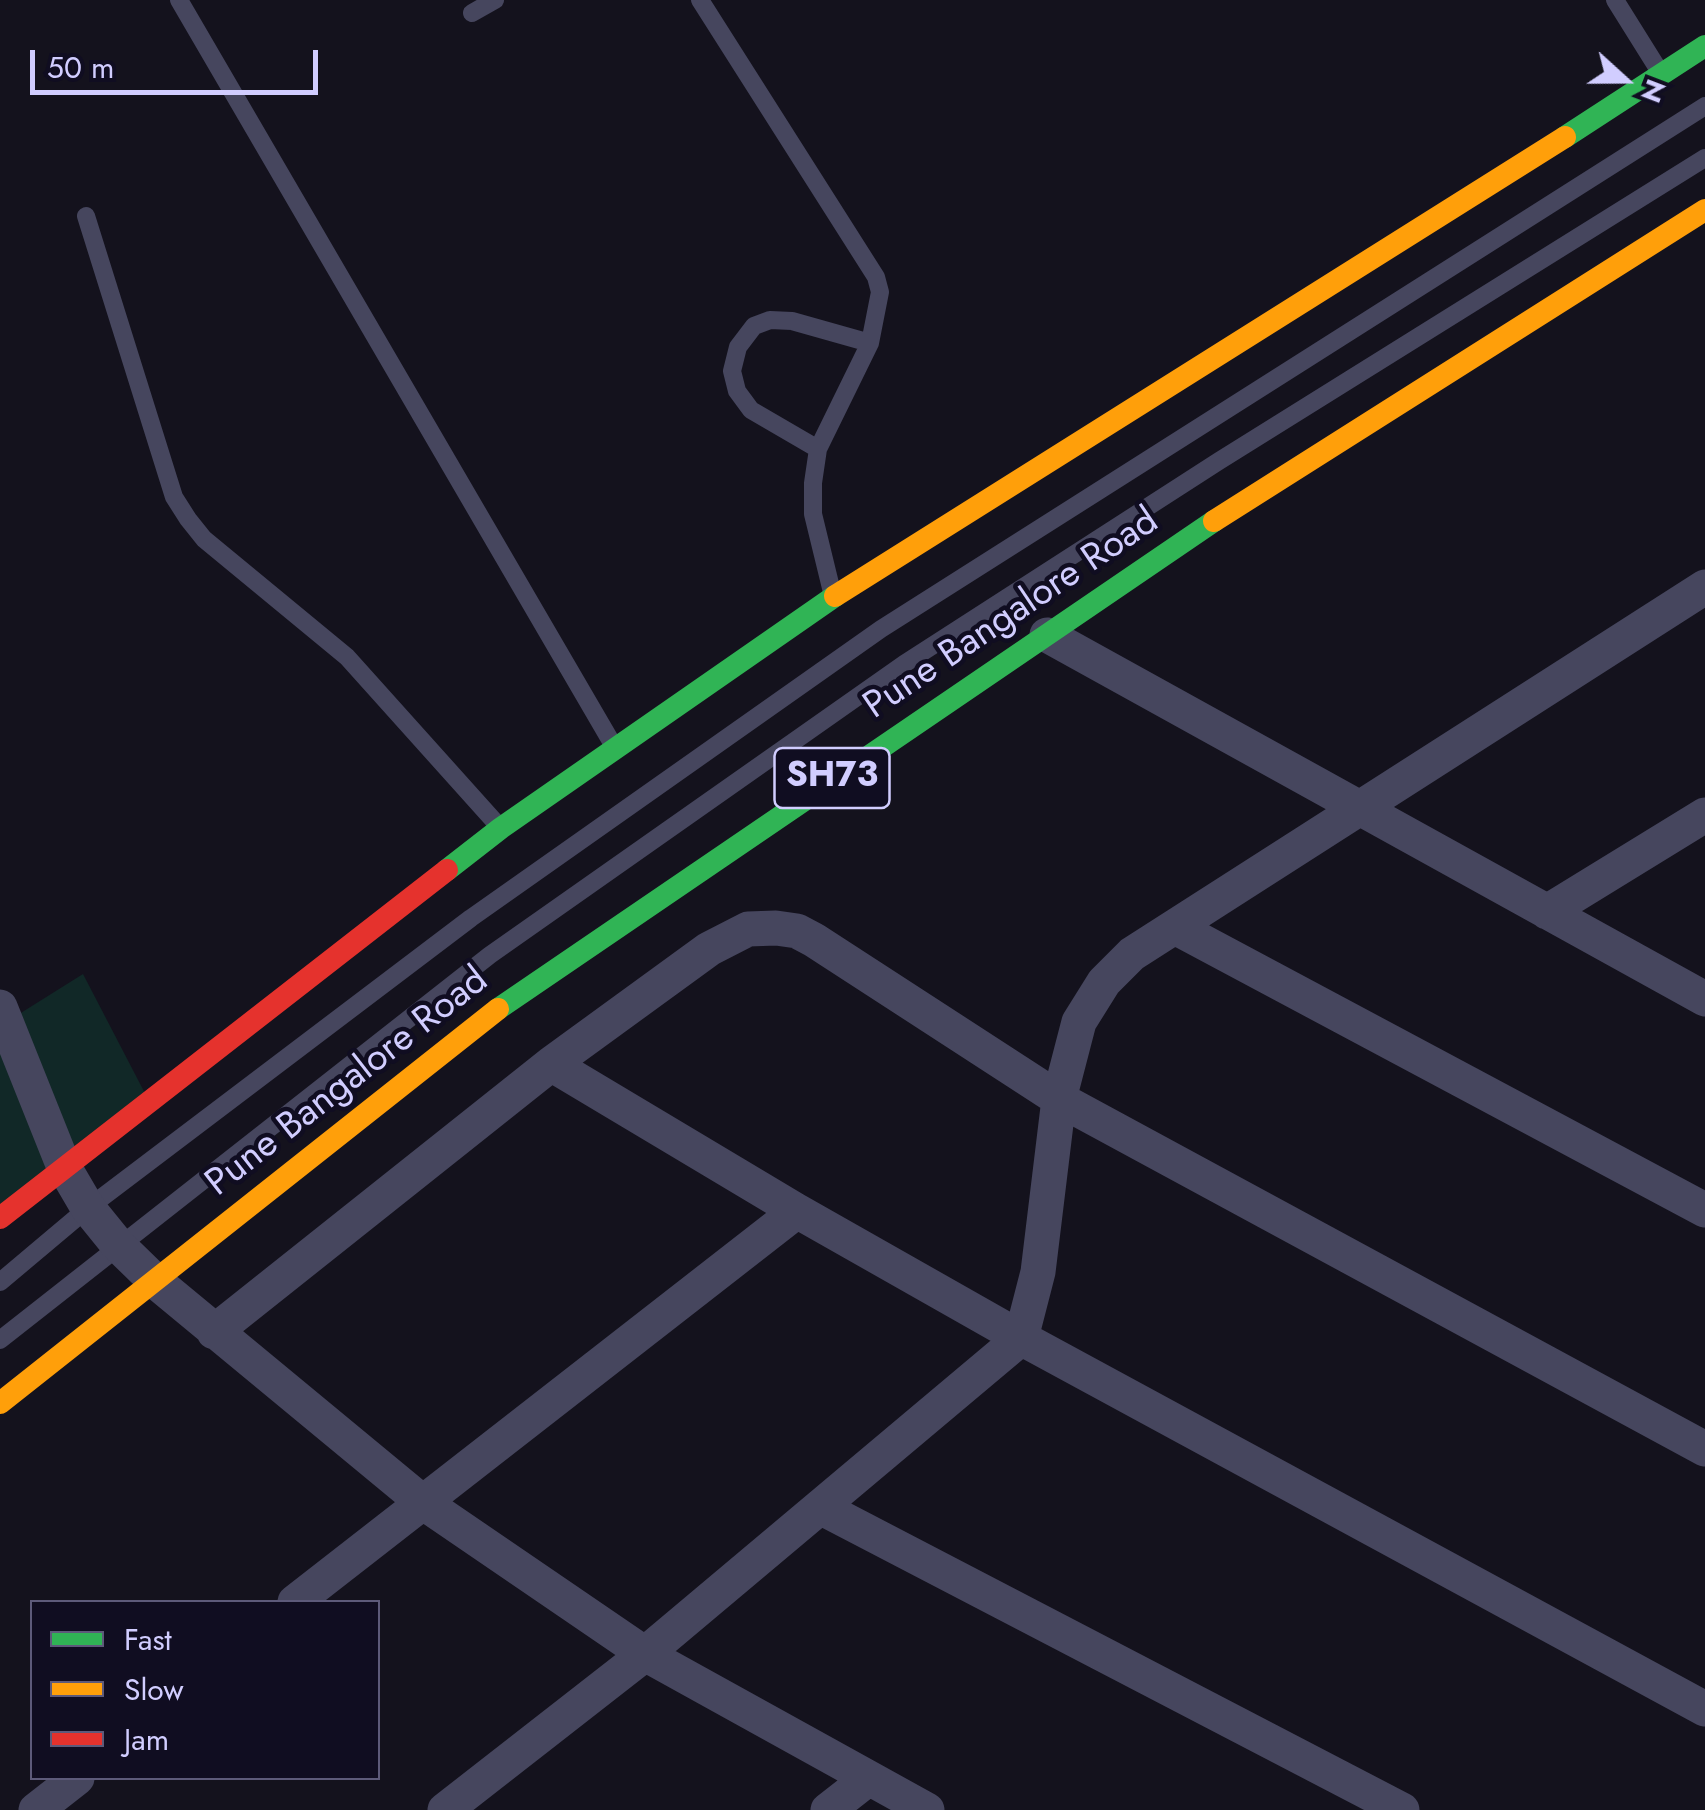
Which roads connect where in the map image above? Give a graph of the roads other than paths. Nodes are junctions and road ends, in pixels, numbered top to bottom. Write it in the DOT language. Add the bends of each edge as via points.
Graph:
graph roads {
  1 [pos="179,0"];
  2 [pos="495,0"];
  3 [pos="700,0"];
  4 [pos="1615,0"];
  5 [pos="472,13"];
  6 [pos="1705,46"];
  7 [pos="1662,74"];
  8 [pos="1705,106"];
  9 [pos="1705,158"];
  10 [pos="1705,210"];
  11 [pos="86,216"];
  12 [pos="870,343"];
  13 [pos="818,449"];
  14 [pos="1705,587"];
  15 [pos="834,598"];
  16 [pos="1048,635"];
  17 [pos="616,750"];
  18 [pos="1361,810"];
  19 [pos="1705,815"];
  20 [pos="501,828"];
  21 [pos="1547,912"];
  22 [pos="1175,927"];
  23 [pos="1705,999"];
  24 [pos="2,1020"];
  25 [pos="551,1064"];
  26 [pos="1059,1100"];
  27 [pos="64,1167"];
  28 [pos="88,1208"];
  29 [pos="1705,1210"];
  30 [pos="797,1211"];
  31 [pos="0,1218"];
  32 [pos="118,1245"];
  33 [pos="155,1281"];
  34 [pos="0,1282"];
  35 [pos="214,1332"];
  36 [pos="1021,1338"];
  37 [pos="0,1340"];
  38 [pos="0,1404"];
  39 [pos="1705,1449"];
  40 [pos="421,1501"];
  41 [pos="820,1507"];
  42 [pos="297,1600"];
  43 [pos="644,1654"];
  44 [pos="1705,1708"];
  45 [pos="869,1778"];
  46 [pos="74,1780"];
  47 [pos="36,1810"];
  48 [pos="445,1810"];
  49 [pos="828,1810"];
  50 [pos="927,1810"];
  51 [pos="1402,1810"];
  1 -- 17 [label="lane"];
  2 -- 5 [label="lane"];
  3 -- 12 [label="lane" via="876,277 880,292"];
  4 -- 7 [label="lane"];
  6 -- 7 [label="main road"];
  7 -- 15 [label="main road"];
  8 -- 28 [label="lane" via="881,629 471,918"];
  9 -- 32 [label="lane" via="904,664 490,955"];
  10 -- 16 [label="main road, Pune Bangalore Road / SH73" via="1238,505"];
  11 -- 20 [label="lane" via="174,497 188,519 348,658"];
  12 -- 13 [label="lane"];
  12 -- 13 [label="lane" via="770,320 754,326 738,347 732,371 751,410"];
  13 -- 15 [label="lane" via="813,514"];
  14 -- 18 [label="street"];
  15 -- 17 [label="main road"];
  16 -- 18 [label="street"];
  16 -- 33 [label="main road, Pune Bangalore Road / SH73" via="520,991"];
  17 -- 20 [label="main road"];
  18 -- 21 [label="street"];
  18 -- 22 [label="street"];
  19 -- 21 [label="street"];
  20 -- 27 [label="main road"];
  21 -- 23 [label="street"];
  22 -- 26 [label="street" via="1104,982 1078,1022"];
  22 -- 29 [label="street"];
  24 -- 27 [label="street"];
  25 -- 26 [label="street" via="709,949 748,930 776,928 814,940"];
  25 -- 30 [label="street"];
  25 -- 35 [label="street"];
  26 -- 36 [label="street" via="1038,1272"];
  26 -- 39 [label="street"];
  27 -- 28 [label="street"];
  27 -- 31 [label="main road"];
  28 -- 32 [label="street"];
  28 -- 34 [label="lane"];
  30 -- 36 [label="street"];
  30 -- 40 [label="street"];
  32 -- 33 [label="street"];
  32 -- 37 [label="lane"];
  33 -- 35 [label="street"];
  33 -- 38 [label="main road, Pune Bangalore Road / SH73"];
  35 -- 40 [label="street"];
  36 -- 41 [label="street"];
  36 -- 44 [label="street"];
  40 -- 42 [label="street"];
  40 -- 43 [label="street"];
  41 -- 43 [label="street"];
  41 -- 51 [label="street"];
  43 -- 45 [label="street"];
  43 -- 48 [label="street"];
  45 -- 49 [label="street"];
  45 -- 50 [label="street"];
  46 -- 47 [label="street"];
}
